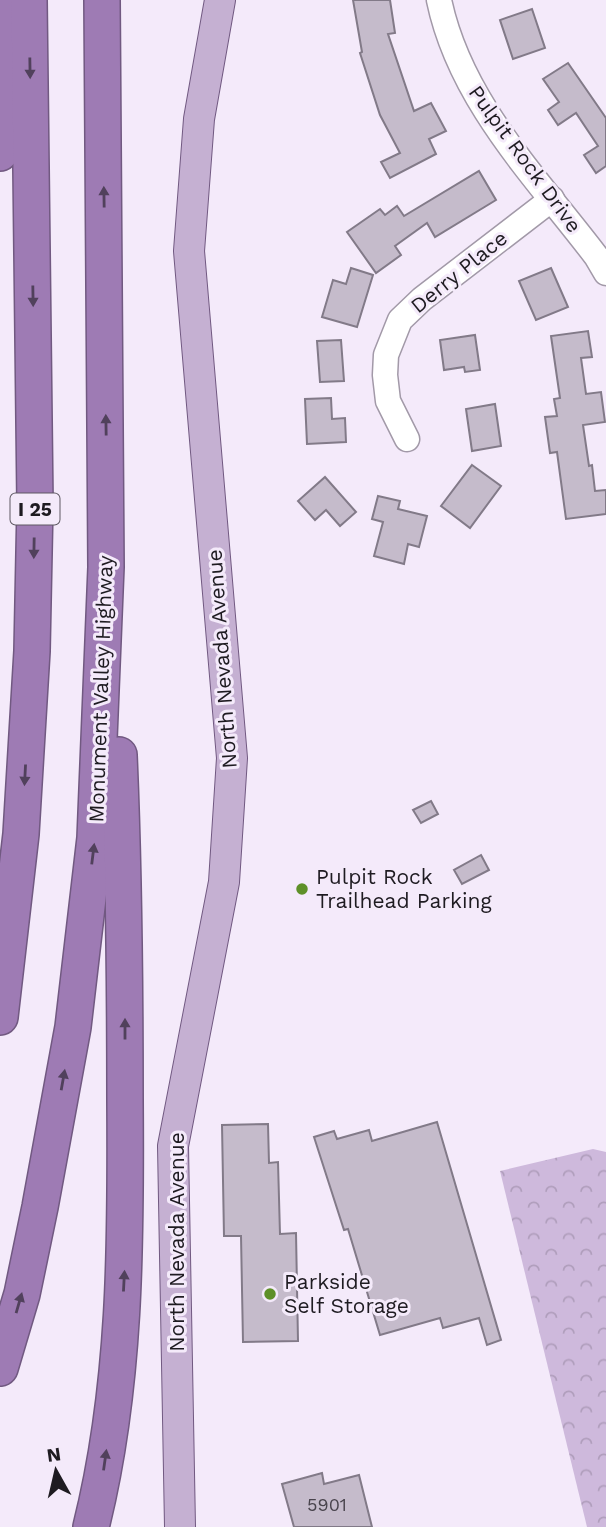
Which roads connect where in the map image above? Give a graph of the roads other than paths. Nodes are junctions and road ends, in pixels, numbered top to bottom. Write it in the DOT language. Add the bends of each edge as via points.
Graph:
graph roads {
  1 [pos="4,0"];
  2 [pos="29,0"];
  3 [pos="102,0"];
  4 [pos="220,0"];
  5 [pos="439,0"];
  6 [pos="0,153"];
  7 [pos="552,199"];
  8 [pos="606,273"];
  9 [pos="407,439"];
  10 [pos="107,493"];
  11 [pos="0,1017"];
  12 [pos="0,1368"];
  13 [pos="92,1527"];
  14 [pos="180,1527"];
  1 -- 6 [label="highway"];
  2 -- 11 [label="highway, I 25, one-way" via="35,504 32,651 21,834"];
  10 -- 3 [label="highway, Monument Valley Highway, one-way"];
  4 -- 14 [label="main road, North Nevada Avenue" via="199,120 189,251 232,758 224,882 173,1146"];
  5 -- 7 [label="street, Pulpit Rock Drive" via="467,79 489,118"];
  7 -- 8 [label="street, Pulpit Rock Drive"];
  7 -- 9 [label="street, Derry Place" via="400,320 386,355 385,375 388,401"];
  12 -- 10 [label="highway, Monument Valley Highway, one-way" via="22,1294 73,1027 95,838"];
  13 -- 10 [label="highway, one-way" via="121,1349 125,1275 124,870"];
}
